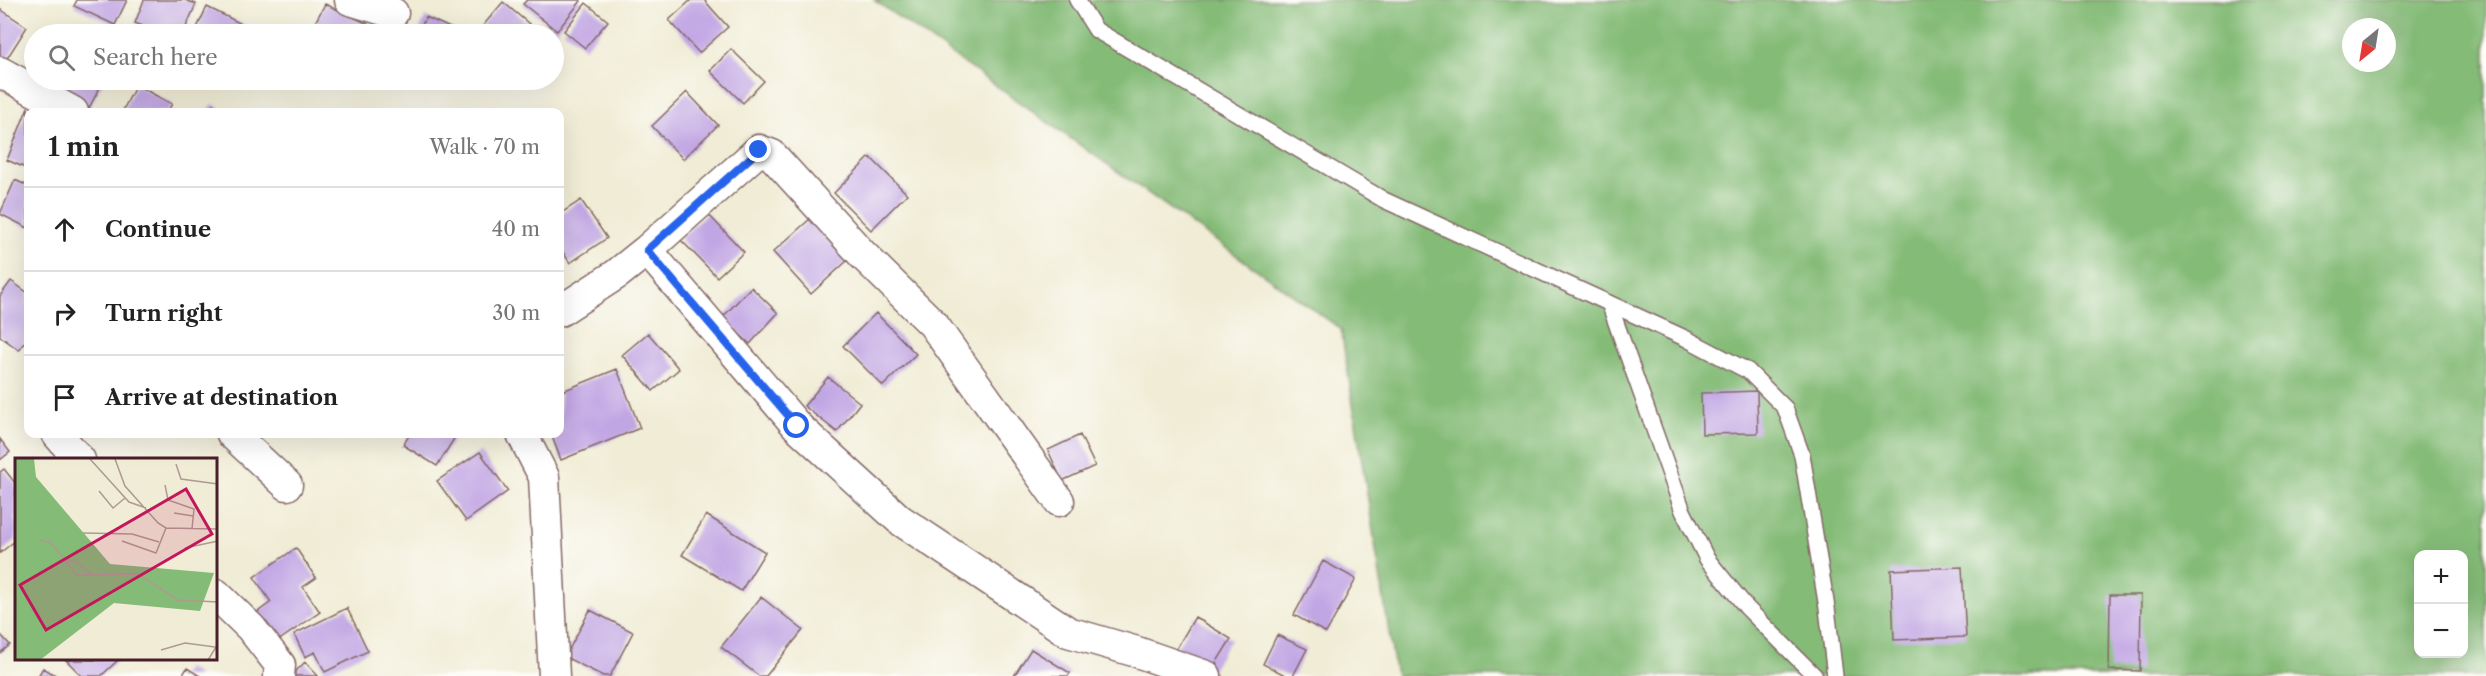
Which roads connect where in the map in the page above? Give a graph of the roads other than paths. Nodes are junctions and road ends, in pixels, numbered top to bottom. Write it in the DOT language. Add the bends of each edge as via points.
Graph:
graph roads {
  1 [pos="350,0"];
  2 [pos="1077,0"];
  3 [pos="393,13"];
  4 [pos="0,72"];
  5 [pos="24,85"];
  6 [pos="33,90"];
  7 [pos="66,108"];
  8 [pos="647,250"];
  9 [pos="1609,303"];
  10 [pos="564,308"];
  11 [pos="61,438"];
  12 [pos="236,438"];
  13 [pos="524,438"];
  14 [pos="78,458"];
  15 [pos="287,485"];
  16 [pos="1059,501"];
  17 [pos="218,596"];
  18 [pos="279,676"];
  19 [pos="554,676"];
  20 [pos="1206,676"];
  21 [pos="1815,676"];
  22 [pos="1835,676"];
  1 -- 3 [label="street"];
  2 -- 9 [label="lane" via="1096,30 1384,200"];
  4 -- 5 [label="street"];
  6 -- 7 [label="street"];
  8 -- 10 [label="street"];
  8 -- 16 [label="street" via="759,150 772,155 863,255 933,324"];
  8 -- 20 [label="street" via="797,426 900,520 1068,632"];
  9 -- 21 [label="lane" via="1683,511 1707,559 1747,608"];
  9 -- 22 [label="lane" via="1748,371 1785,408 1802,454"];
  11 -- 14 [label="street"];
  12 -- 15 [label="street"];
  13 -- 19 [label="street" via="544,477"];
  17 -- 18 [label="street" via="251,628 280,665"];
}
